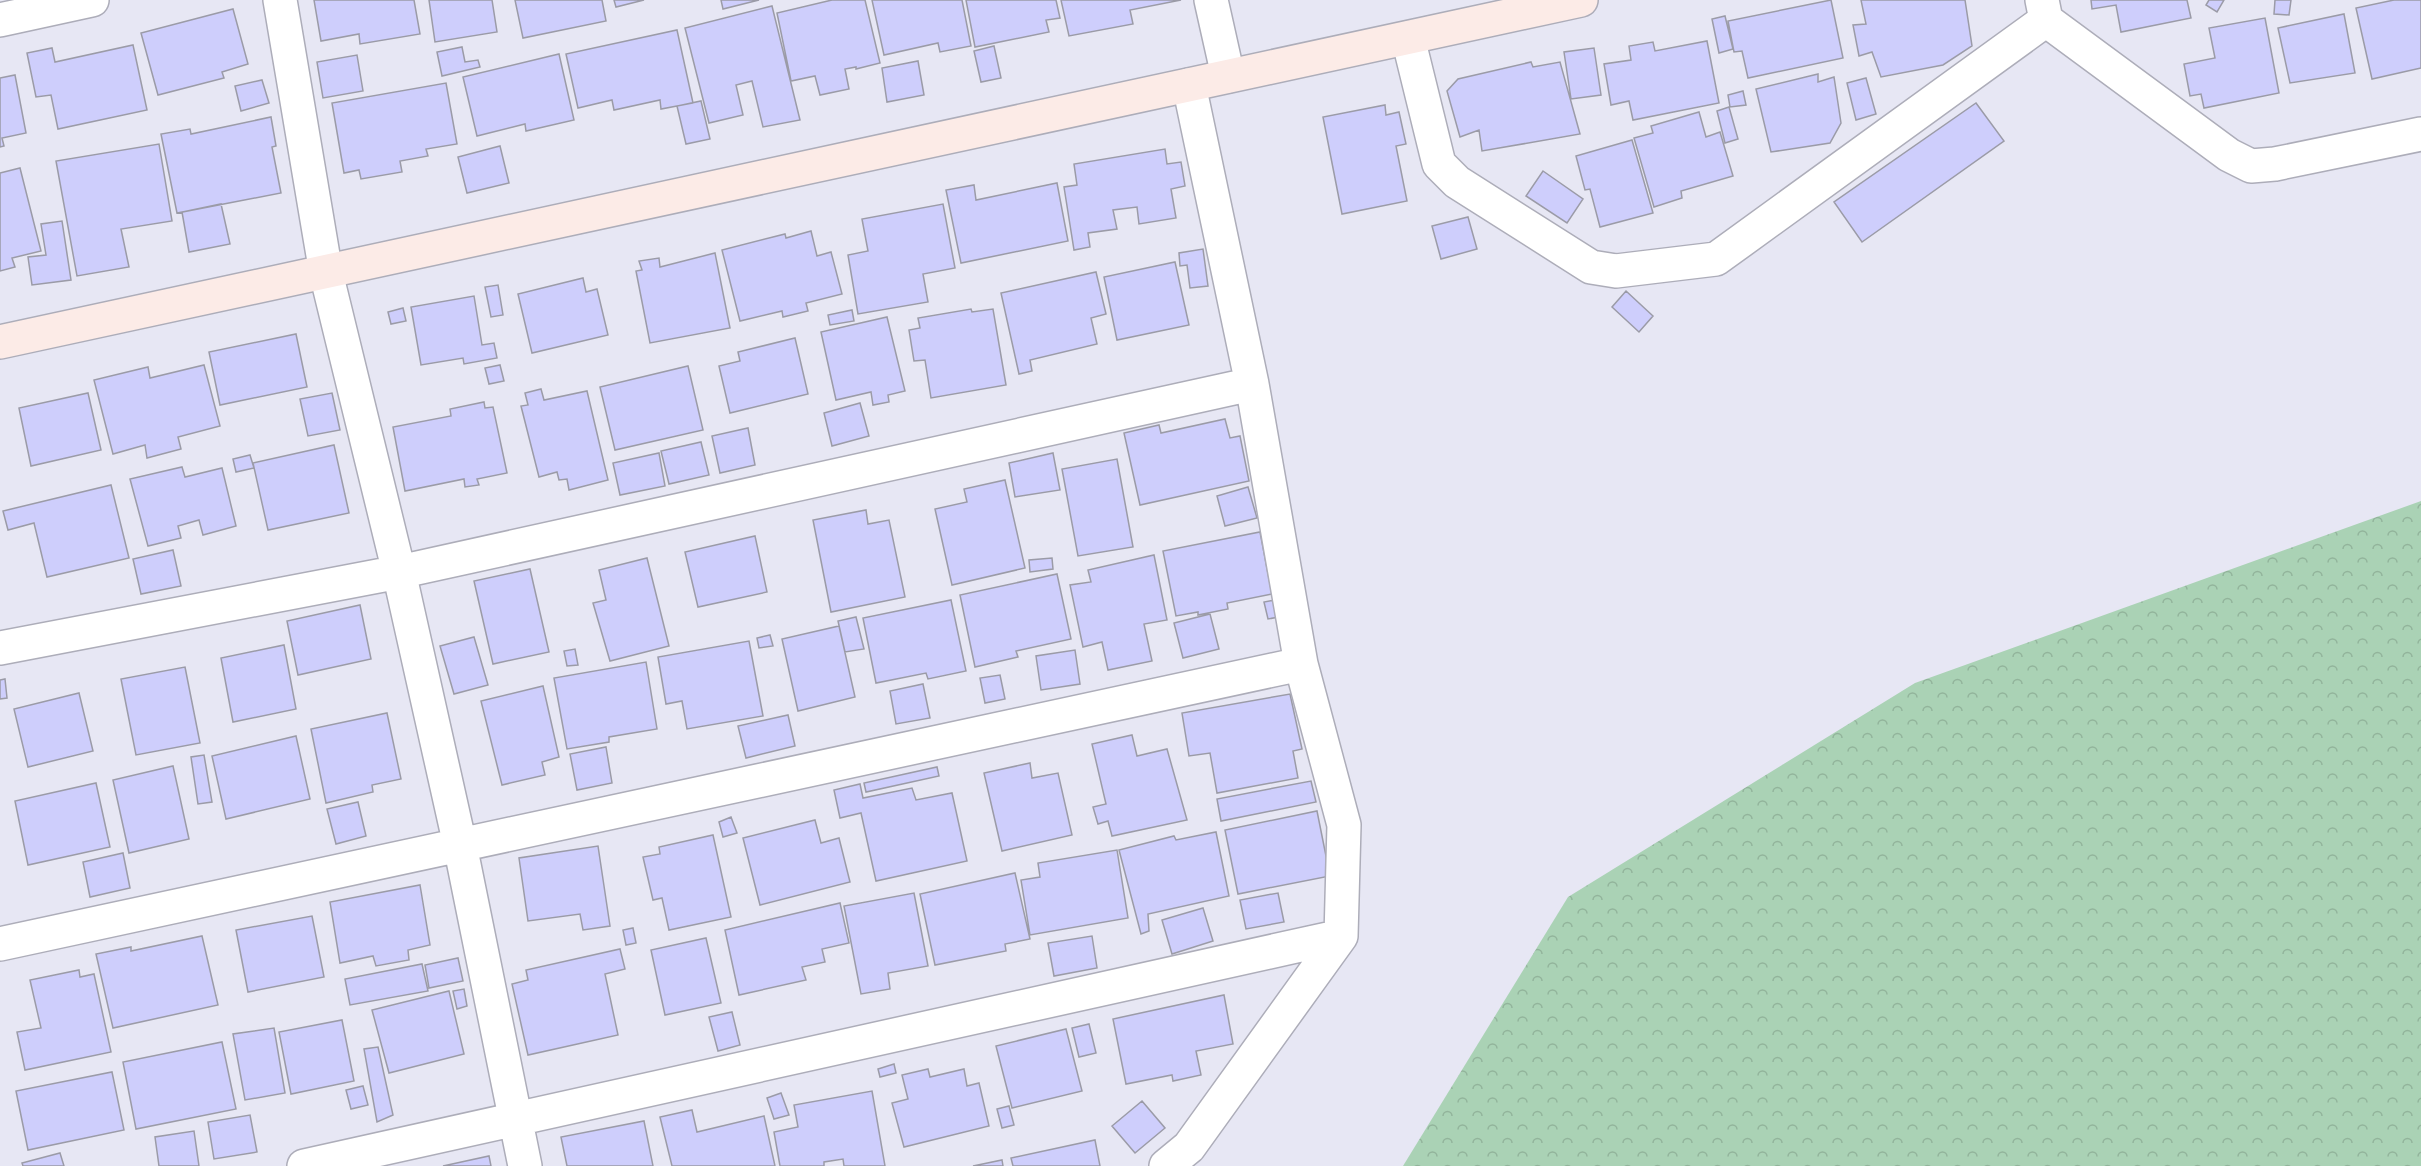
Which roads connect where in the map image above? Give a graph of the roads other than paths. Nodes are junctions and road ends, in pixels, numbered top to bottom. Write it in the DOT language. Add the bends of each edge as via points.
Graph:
graph roads {
  1 [pos="92,0"];
  2 [pos="280,0"];
  3 [pos="1211,0"];
  4 [pos="1581,0"];
  5 [pos="1515,7"];
  6 [pos="2044,10"];
  7 [pos="0,20"];
  8 [pos="1408,38"];
  9 [pos="1228,76"];
  10 [pos="1189,85"];
  11 [pos="2421,134"];
  12 [pos="326,273"];
  13 [pos="0,342"];
  14 [pos="1252,384"];
  15 [pos="399,572"];
  16 [pos="0,648"];
  17 [pos="1301,664"];
  18 [pos="460,845"];
  19 [pos="1341,936"];
  20 [pos="0,944"];
  21 [pos="515,1120"];
  22 [pos="304,1166"];
  23 [pos="525,1166"];
  24 [pos="1166,1166"];
  1 -- 7 [label="street"];
  2 -- 12 [label="street"];
  3 -- 9 [label="street"];
  4 -- 5 [label="street"];
  5 -- 8 [label="street"];
  6 -- 8 [label="street" via="1716,259 1616,271 1591,267 1457,182 1439,164"];
  6 -- 11 [label="street" via="2229,154 2251,166 2275,165"];
  8 -- 9 [label="street"];
  9 -- 10 [label="street"];
  10 -- 12 [label="street"];
  10 -- 14 [label="street"];
  12 -- 13 [label="street"];
  12 -- 15 [label="street"];
  14 -- 15 [label="street"];
  14 -- 17 [label="street"];
  15 -- 16 [label="street"];
  15 -- 18 [label="street"];
  17 -- 18 [label="street"];
  17 -- 19 [label="street" via="1344,825"];
  18 -- 20 [label="street"];
  18 -- 21 [label="street"];
  19 -- 21 [label="street"];
  19 -- 24 [label="street" via="1189,1147"];
  21 -- 22 [label="street"];
  21 -- 23 [label="street"];
}
